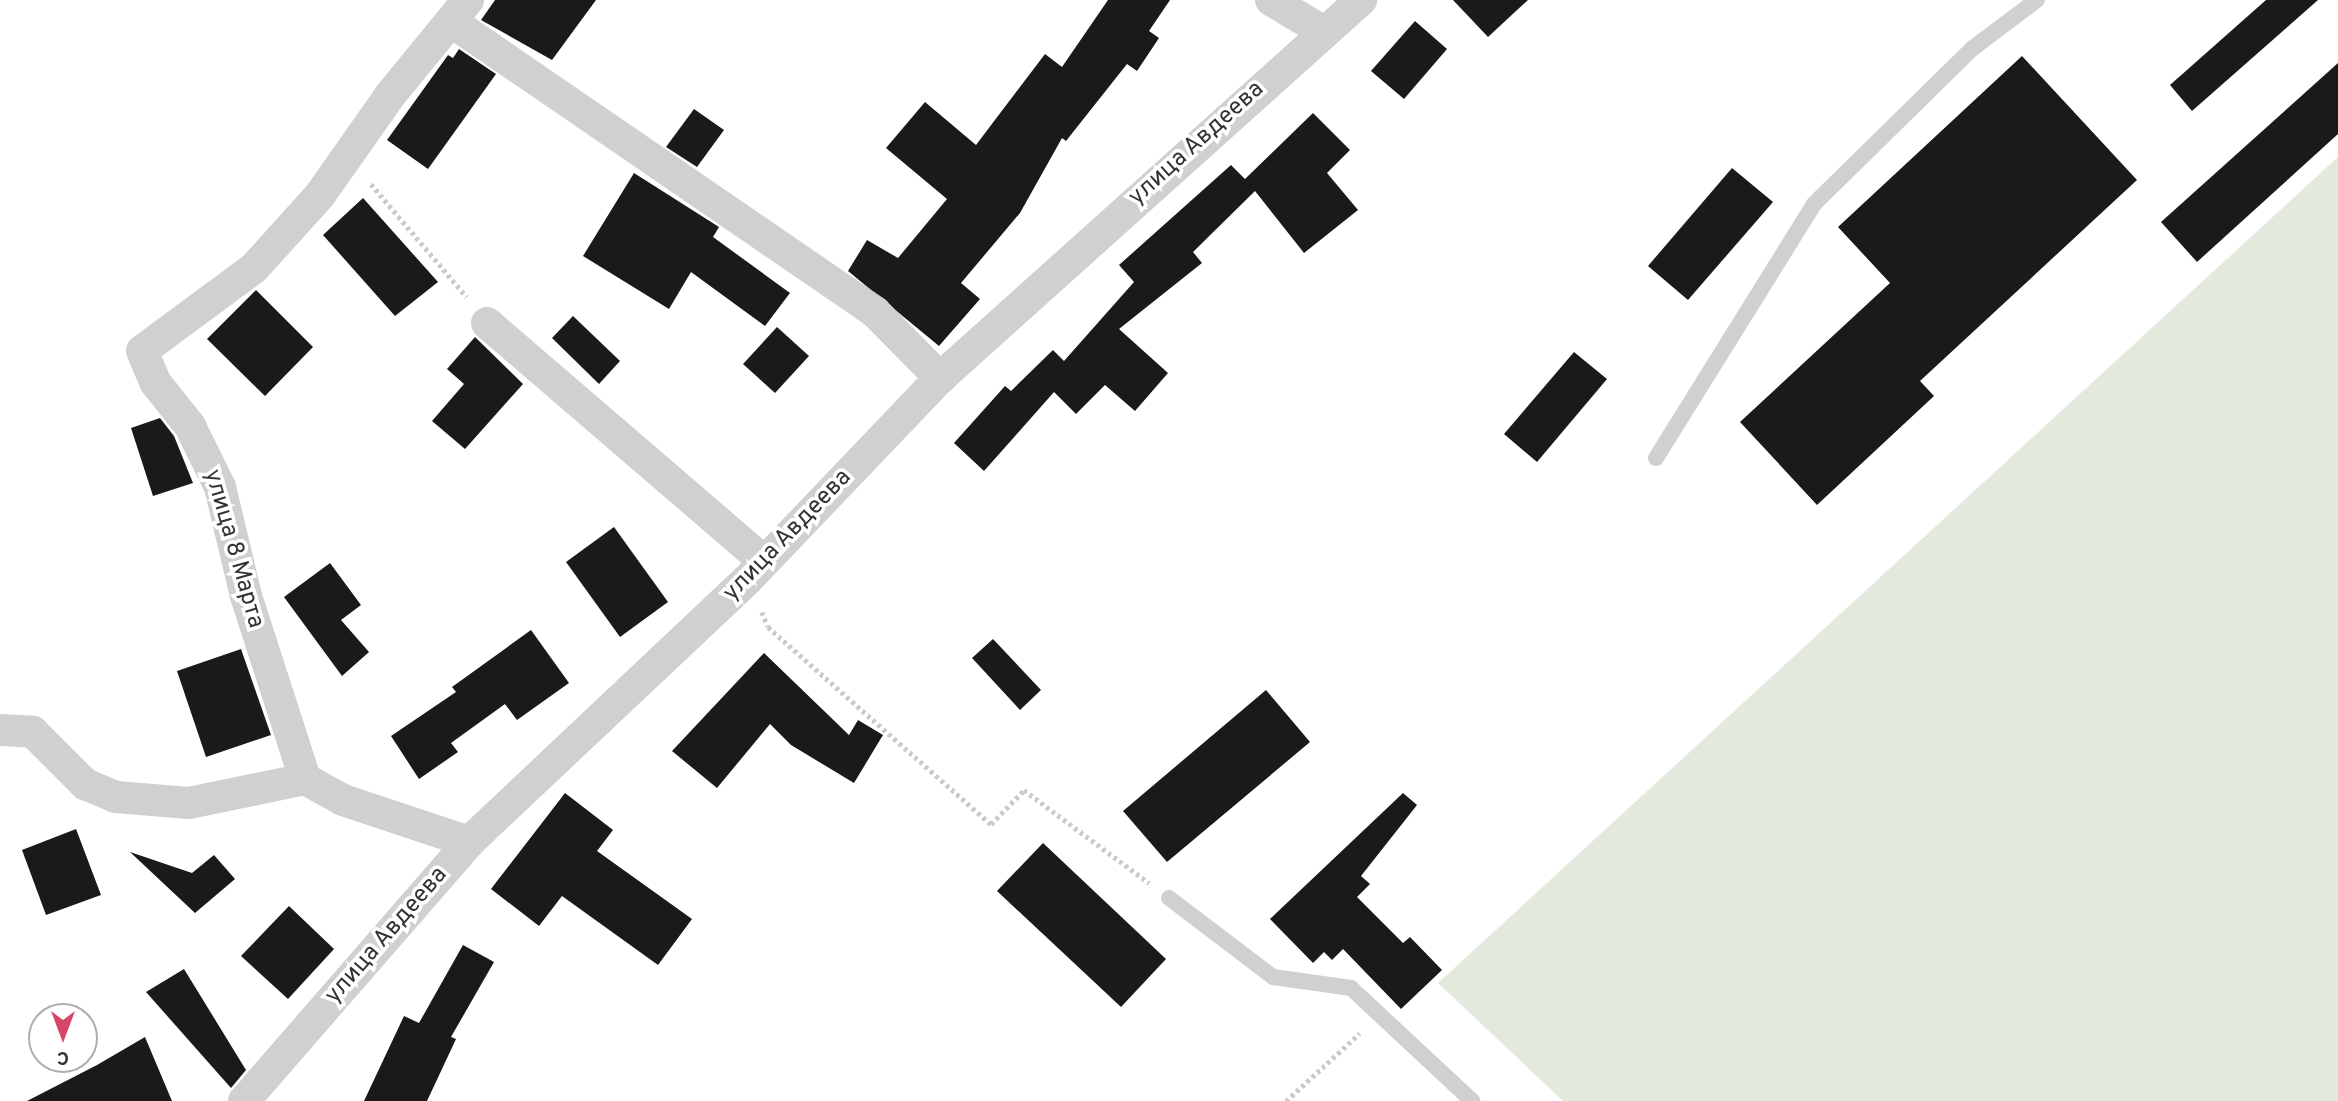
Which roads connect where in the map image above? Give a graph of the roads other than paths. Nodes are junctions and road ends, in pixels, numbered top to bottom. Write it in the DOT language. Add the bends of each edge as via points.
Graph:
graph roads {
  1 [pos="1271,0"];
  2 [pos="1361,0"];
  3 [pos="2037,0"];
  4 [pos="460,11"];
  5 [pos="1324,32"];
  6 [pos="487,323"];
  7 [pos="940,379"];
  8 [pos="1656,458"];
  9 [pos="756,570"];
  10 [pos="0,730"];
  11 [pos="305,779"];
  12 [pos="469,842"];
  13 [pos="1169,898"];
  14 [pos="244,1101"];
  15 [pos="1472,1101"];
  1 -- 5 [label="street"];
  2 -- 5 [label="street, улица Авдеева"];
  3 -- 8 [label="lane" via="1973,48 1814,204"];
  4 -- 7 [label="street" via="875,312"];
  4 -- 11 [label="street, улица 8 Марта" via="344,162 254,268 142,351 156,382 191,426 219,486 246,596"];
  5 -- 7 [label="street, улица Авдеева"];
  6 -- 9 [label="street"];
  7 -- 9 [label="street, улица Авдеева"];
  9 -- 12 [label="street, улица Авдеева"];
  10 -- 11 [label="street" via="33,732 86,784 116,797 188,803"];
  11 -- 12 [label="street" via="343,800"];
  12 -- 14 [label="street, улица Авдеева"];
  13 -- 15 [label="lane" via="1273,977 1351,988"];
}
